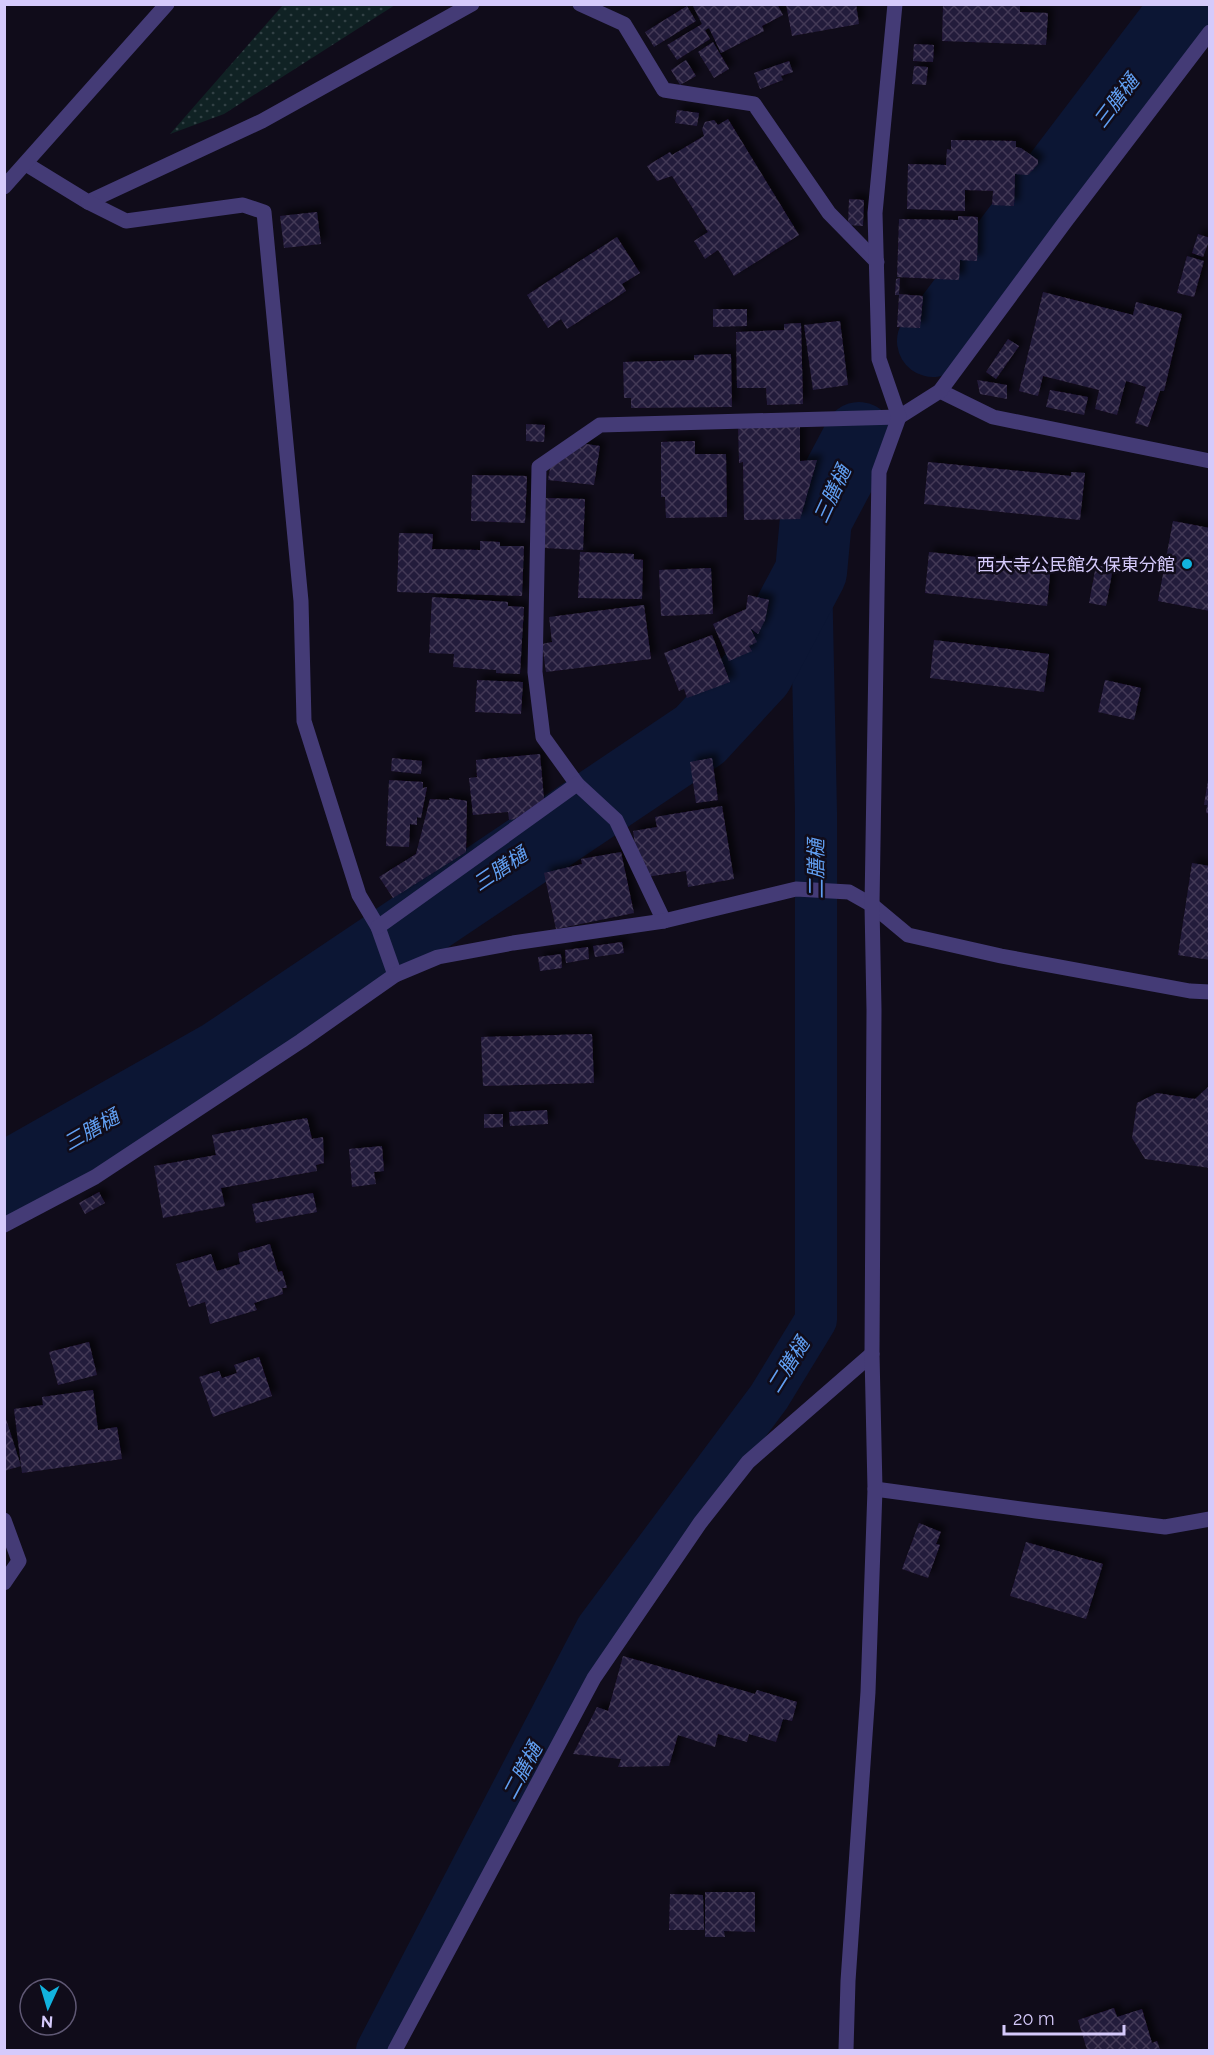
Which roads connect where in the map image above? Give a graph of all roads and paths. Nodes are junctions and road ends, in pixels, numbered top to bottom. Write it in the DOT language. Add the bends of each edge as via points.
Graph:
graph roads {
  1 [pos="167,4"];
  2 [pos="472,4"];
  3 [pos="580,4"];
  4 [pos="895,4"];
  5 [pos="1209,32"];
  6 [pos="26,164"];
  7 [pos="4,187"];
  8 [pos="88,202"];
  9 [pos="876,262"];
  10 [pos="940,391"];
  11 [pos="899,417"];
  12 [pos="1209,460"];
  13 [pos="578,784"];
  14 [pos="872,905"];
  15 [pos="664,921"];
  16 [pos="378,927"];
  17 [pos="395,975"];
  18 [pos="1209,992"];
  19 [pos="4,1226"];
  20 [pos="872,1354"];
  21 [pos="875,1489"];
  22 [pos="1209,1519"];
  23 [pos="4,1520"];
  24 [pos="4,1582"];
  25 [pos="395,2050"];
  26 [pos="846,2050"];
  1 -- 6 [label="street"];
  2 -- 8 [label="street" via="262,122"];
  3 -- 9 [label="street" via="624,24 664,90 753,104 829,213"];
  4 -- 9 [label="street" via="875,213"];
  5 -- 10 [label="street"];
  6 -- 7 [label="street"];
  6 -- 8 [label="street"];
  8 -- 16 [label="street" via="126,221 243,205 264,212 301,601 304,721 359,895"];
  9 -- 11 [label="street" via="879,359"];
  10 -- 11 [label="street"];
  10 -- 12 [label="street" via="993,417"];
  11 -- 13 [label="street" via="600,425 539,467 534,672 543,737"];
  11 -- 14 [label="street" via="879,472"];
  13 -- 15 [label="street" via="616,820"];
  13 -- 16 [label="street"];
  14 -- 15 [label="street" via="849,892 796,889"];
  14 -- 18 [label="street" via="908,935 1001,956"];
  14 -- 20 [label="street"];
  15 -- 17 [label="street" via="438,957"];
  16 -- 17 [label="street"];
  17 -- 19 [label="street" via="95,1177"];
  20 -- 21 [label="street"];
  20 -- 25 [label="street" via="748,1462 693,1533 594,1678"];
  21 -- 22 [label="street" via="1165,1527"];
  21 -- 26 [label="street" via="868,1692"];
  23 -- 24 [label="street" via="19,1561"];
}
